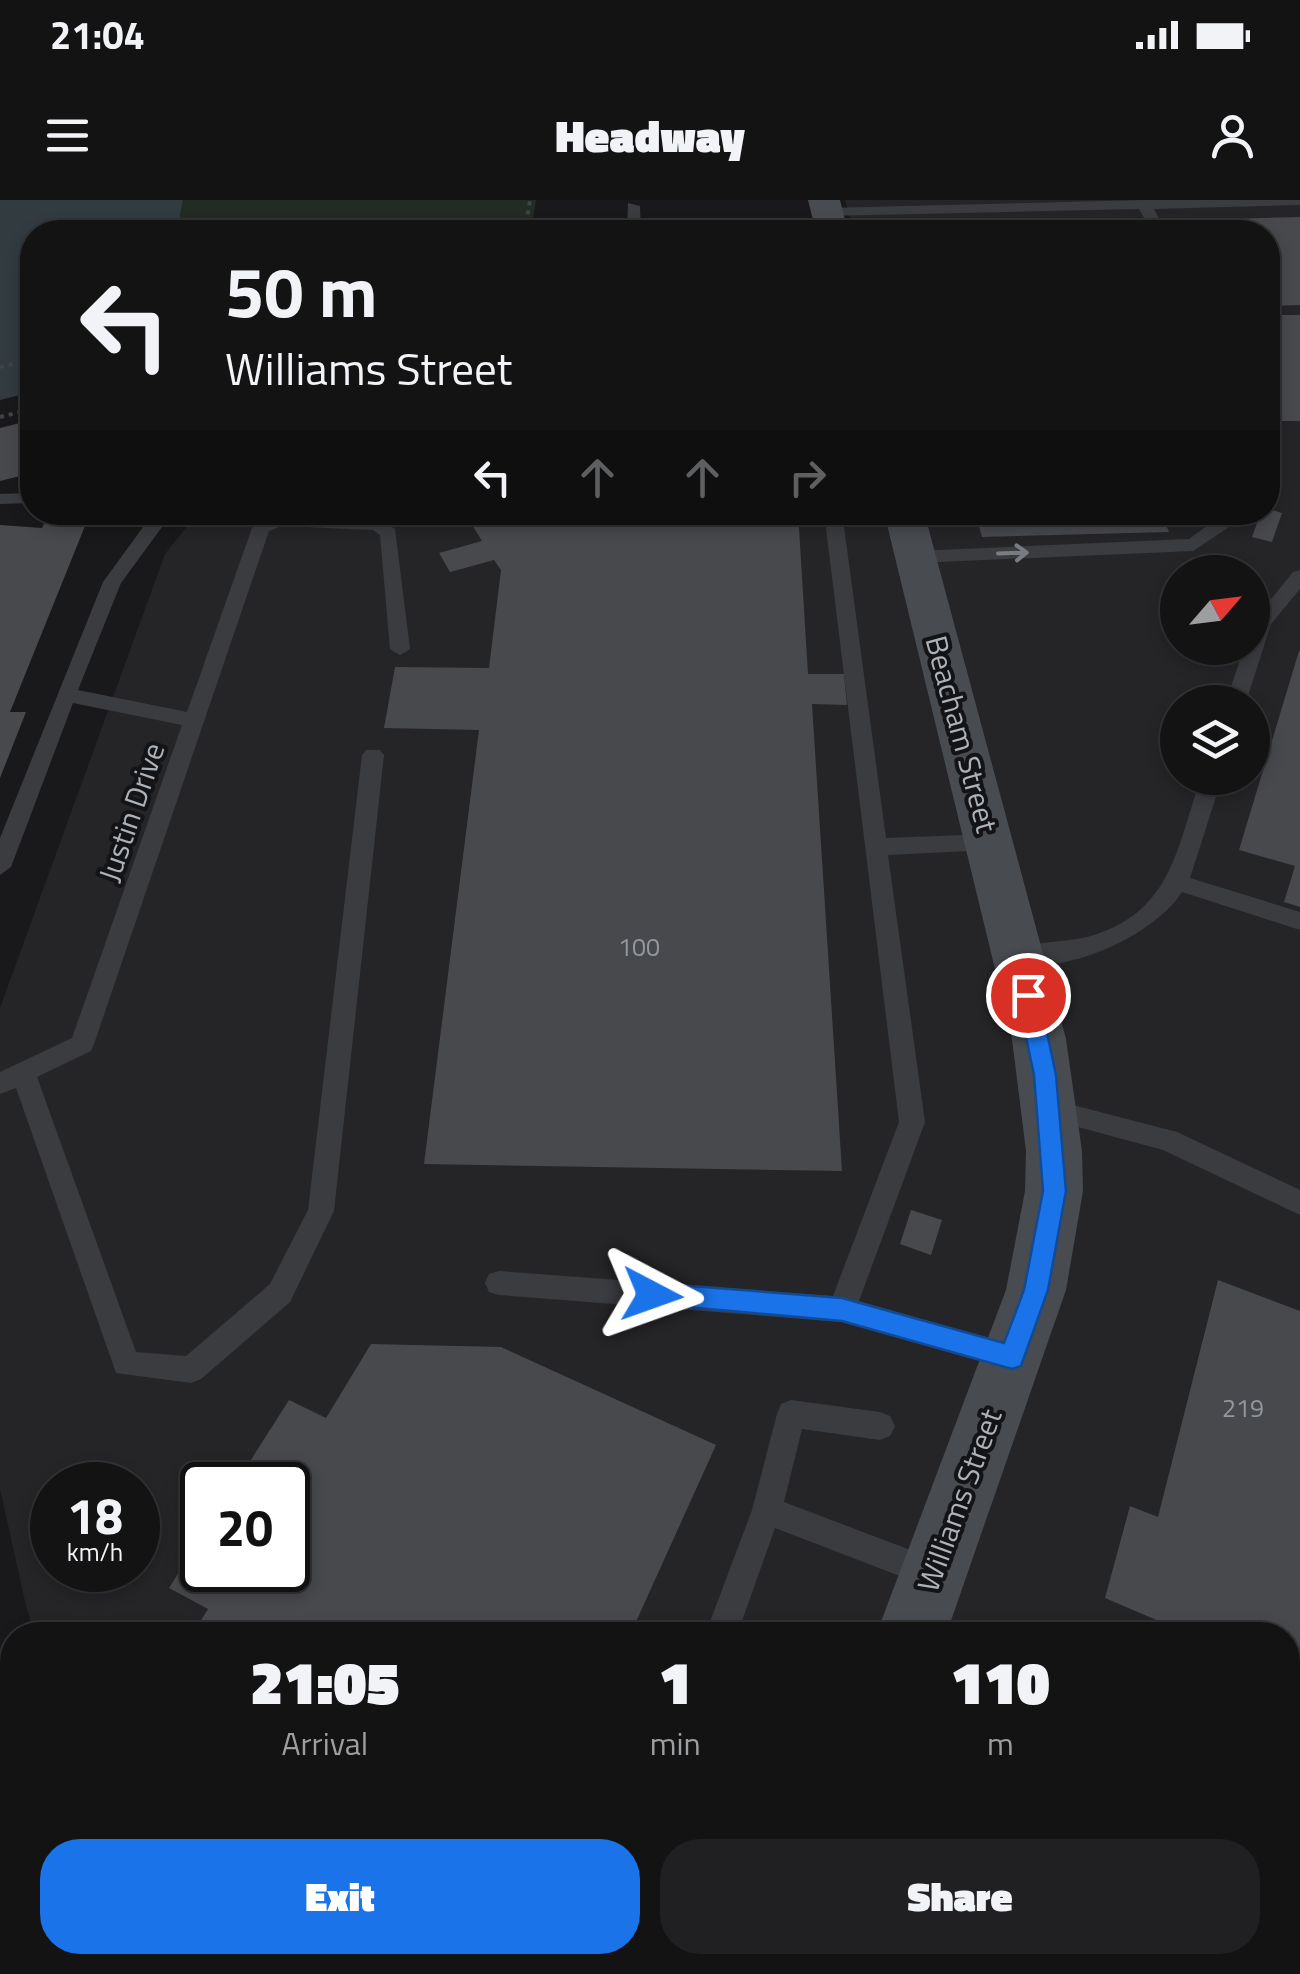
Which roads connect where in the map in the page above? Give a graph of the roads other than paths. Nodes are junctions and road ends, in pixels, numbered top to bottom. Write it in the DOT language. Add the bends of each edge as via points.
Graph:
graph roads {
  1 [pos="1300,201"];
  2 [pos="1144,204"];
  3 [pos="633,206"];
  4 [pos="828,215"];
  5 [pos="634,220"];
  6 [pos="1153,220"];
  7 [pos="154,525"];
  8 [pos="267,525"];
  9 [pos="378,525"];
  10 [pos="835,525"];
  11 [pos="907,525"];
  12 [pos="1222,525"];
  13 [pos="916,557"];
  14 [pos="1300,576"];
  15 [pos="400,649"];
  16 [pos="1242,685"];
  17 [pos="66,696"];
  18 [pos="194,720"];
  19 [pos="372,755"];
  20 [pos="1205,795"];
  21 [pos="990,842"];
  22 [pos="876,846"];
  23 [pos="0,867"];
  24 [pos="1177,882"];
  25 [pos="1300,921"];
  26 [pos="1019,955"];
  27 [pos="11,1078"];
  28 [pos="1050,1110"];
  29 [pos="1300,1203"];
  30 [pos="499,1283"];
  31 [pos="842,1309"];
  32 [pos="1012,1357"];
  33 [pos="880,1426"];
  34 [pos="767,1510"];
  35 [pos="931,1574"];
  36 [pos="726,1622"];
  37 [pos="915,1622"];
  1 -- 2 [label="lane"];
  2 -- 4 [label="lane"];
  2 -- 6 [label="lane"];
  3 -- 5 [label="lane"];
  7 -- 17 [label="lane" via="112,582"];
  8 -- 18 [label="lane" via="260,528"];
  9 -- 15 [label="lane" via="388,533"];
  10 -- 22 [label="lane"];
  11 -- 13 [label="main road, Beacham Street"];
  13 -- 12 [label="lane, one-way" via="1192,545"];
  13 -- 21 [label="main road, Beacham Street"];
  14 -- 16 [label="lane" via="1262,623"];
  17 -- 18 [label="lane, Justin Drive"];
  17 -- 23 [label="lane"];
  18 -- 27 [label="lane, Justin Drive" via="82,1044"];
  19 -- 27 [label="lane" via="321,1212 280,1293 191,1370 126,1364"];
  20 -- 24 [label="lane"];
  21 -- 22 [label="lane"];
  21 -- 26 [label="main road, Beacham Street"];
  22 -- 31 [label="lane" via="912,1122"];
  24 -- 25 [label="lane"];
  24 -- 26 [label="lane" via="1154,909 1115,935 1067,951"];
  26 -- 28 [label="main road, Williams Street"];
  28 -- 29 [label="lane" via="1168,1140"];
  28 -- 32 [label="main road, Williams Street" via="1054,1191 1036,1290"];
  30 -- 31 [label="lane"];
  31 -- 32 [label="lane"];
  32 -- 35 [label="main road, Williams Street"];
  33 -- 34 [label="lane" via="791,1414"];
  34 -- 35 [label="lane"];
  34 -- 36 [label="lane"];
  35 -- 37 [label="main road, Williams Street"];
}
